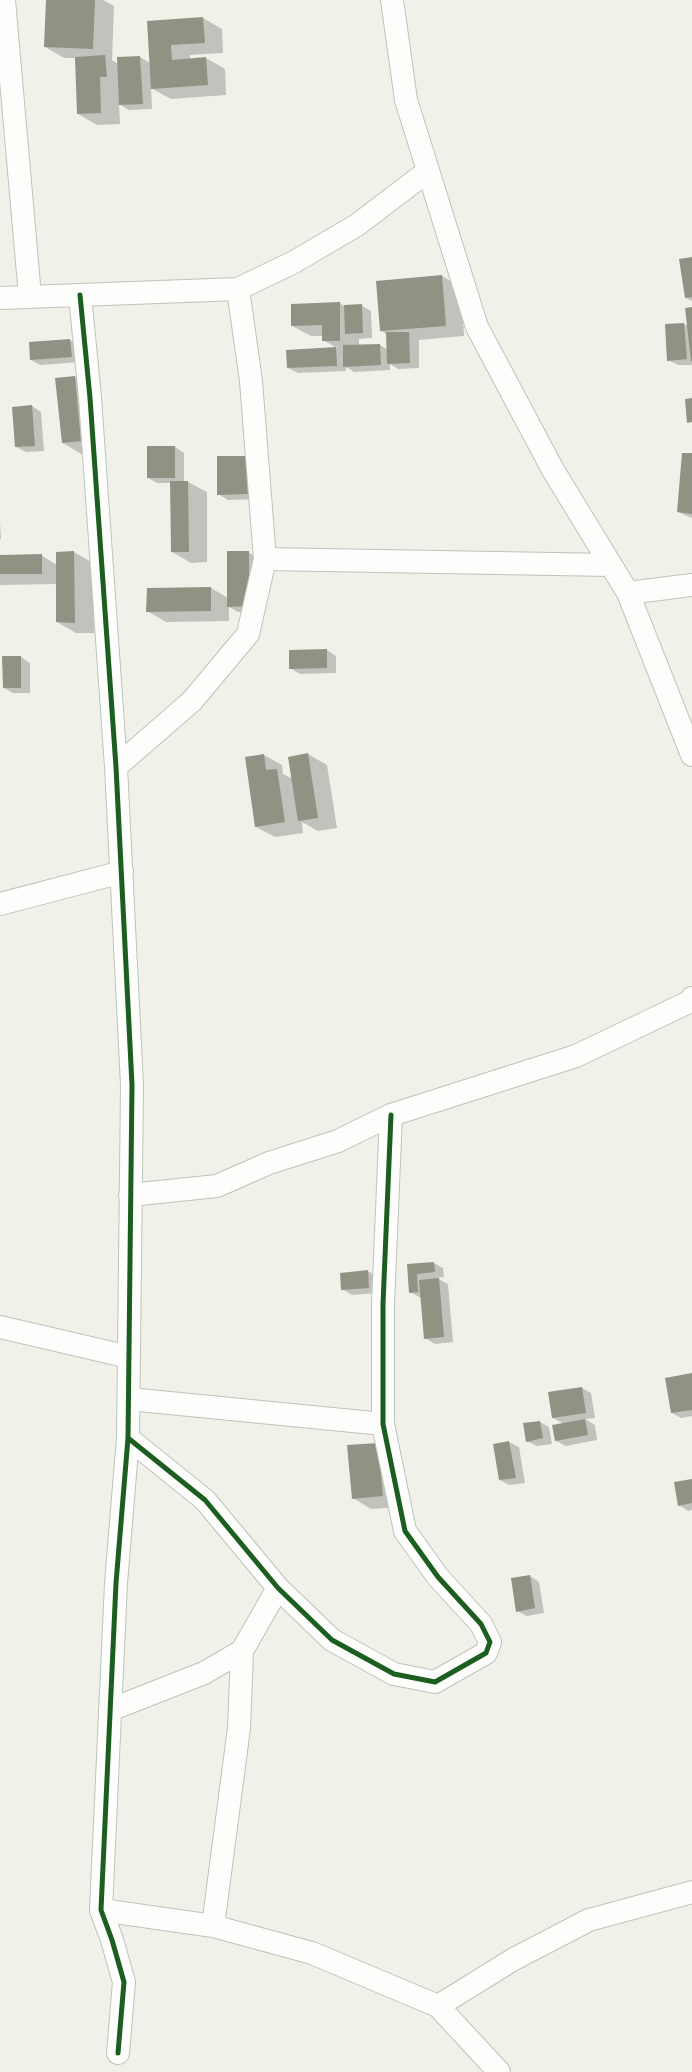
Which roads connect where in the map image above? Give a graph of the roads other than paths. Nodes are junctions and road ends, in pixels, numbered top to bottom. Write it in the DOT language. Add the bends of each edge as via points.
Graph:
graph roads {
  1 [pos="392,0"];
  2 [pos="3,2"];
  3 [pos="428,171"];
  4 [pos="238,289"];
  5 [pos="80,295"];
  6 [pos="30,296"];
  7 [pos="0,298"];
  8 [pos="265,559"];
  9 [pos="611,565"];
  10 [pos="692,585"];
  11 [pos="628,593"];
  12 [pos="692,755"];
  13 [pos="116,767"];
  14 [pos="122,872"];
  15 [pos="0,904"];
  16 [pos="692,998"];
  17 [pos="391,1115"];
  18 [pos="130,1195"];
  19 [pos="0,1327"];
  20 [pos="129,1357"];
  21 [pos="129,1399"];
  22 [pos="383,1424"];
  23 [pos="128,1438"];
  24 [pos="278,1588"];
  25 [pos="242,1651"];
  26 [pos="110,1710"];
  27 [pos="692,1892"];
  28 [pos="101,1910"];
  29 [pos="213,1926"];
  30 [pos="438,2006"];
  31 [pos="118,2053"];
  32 [pos="499,2072"];
  1 -- 3 [label="street" via="406,100"];
  2 -- 6 [label="street"];
  3 -- 4 [label="street" via="357,225 294,262"];
  3 -- 9 [label="street" via="477,327 553,470"];
  4 -- 5 [label="street"];
  4 -- 8 [label="street" via="251,381"];
  5 -- 6 [label="street"];
  5 -- 13 [label="street" via="90,398"];
  6 -- 7 [label="street"];
  8 -- 9 [label="street"];
  8 -- 13 [label="street" via="248,634 192,701"];
  9 -- 11 [label="street"];
  10 -- 11 [label="street"];
  11 -- 12 [label="street"];
  13 -- 14 [label="street"];
  14 -- 15 [label="street"];
  14 -- 18 [label="street" via="132,1085"];
  16 -- 17 [label="street" via="689,1002 576,1056"];
  17 -- 18 [label="street" via="338,1141 269,1163 217,1186"];
  17 -- 22 [label="street" via="383,1304"];
  18 -- 20 [label="street"];
  19 -- 20 [label="street"];
  20 -- 21 [label="street"];
  21 -- 22 [label="street"];
  21 -- 23 [label="street"];
  22 -- 24 [label="street" via="405,1531 438,1577 481,1624 490,1642 486,1653 434,1682 394,1674 332,1640"];
  23 -- 24 [label="street" via="205,1500"];
  23 -- 26 [label="street" via="116,1583"];
  24 -- 25 [label="street"];
  25 -- 26 [label="street" via="204,1673"];
  25 -- 29 [label="street" via="239,1728"];
  26 -- 28 [label="street"];
  27 -- 30 [label="street" via="589,1920 514,1959"];
  28 -- 29 [label="street"];
  28 -- 31 [label="street" via="124,1982"];
  29 -- 30 [label="street" via="312,1953"];
  30 -- 32 [label="street"];
}
